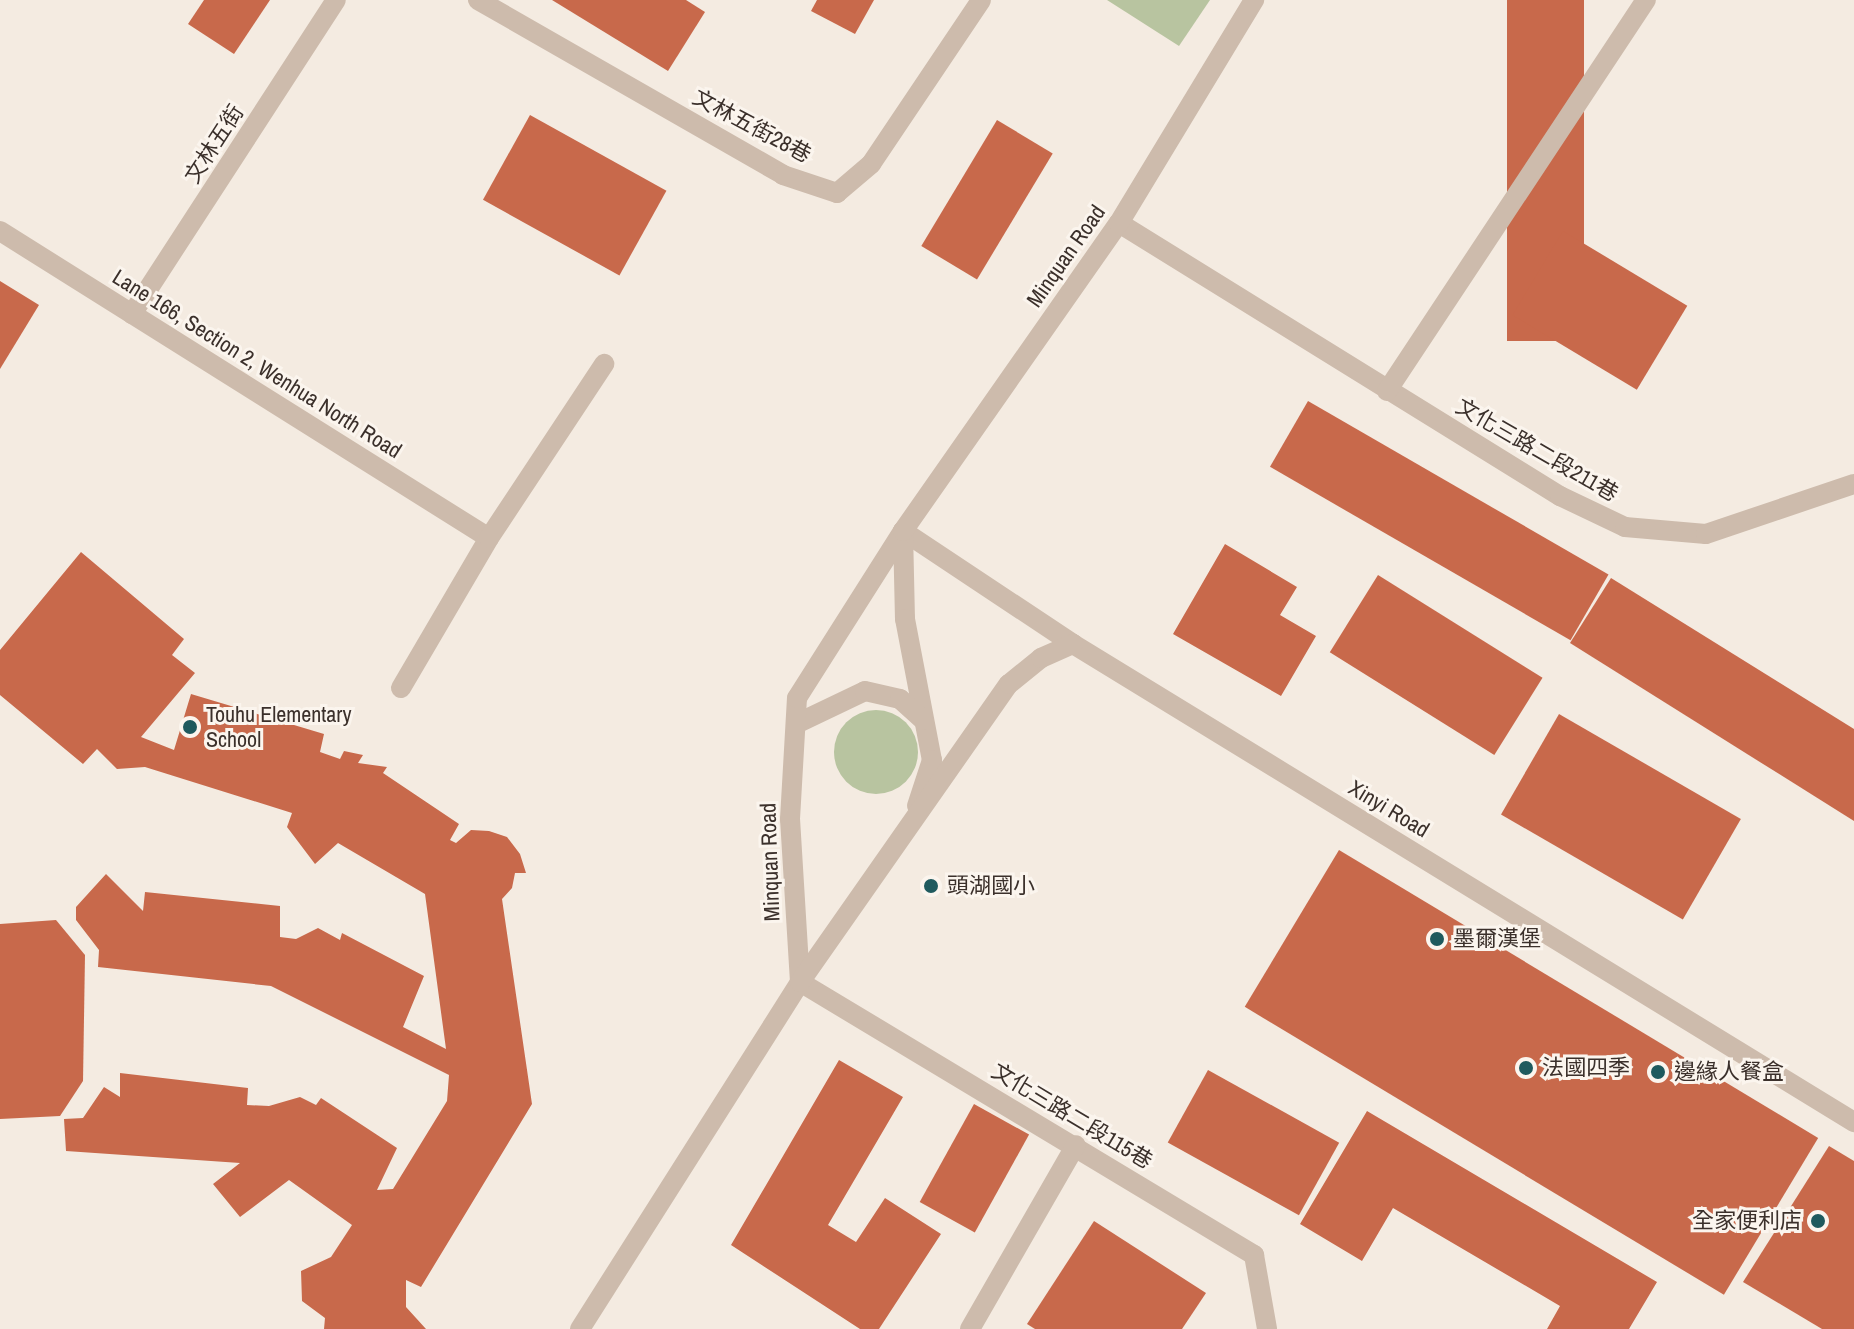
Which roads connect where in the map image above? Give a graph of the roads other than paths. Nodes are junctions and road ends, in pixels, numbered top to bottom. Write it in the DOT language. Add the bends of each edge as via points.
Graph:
graph roads {
  1 [pos="336,0"];
  2 [pos="478,0"];
  3 [pos="981,0"];
  4 [pos="1254,0"];
  5 [pos="1646,0"];
  6 [pos="1119,223"];
  7 [pos="0,231"];
  8 [pos="132,314"];
  9 [pos="604,364"];
  10 [pos="1387,391"];
  11 [pos="1854,484"];
  12 [pos="903,531"];
  13 [pos="489,538"];
  14 [pos="1073,644"];
  15 [pos="401,688"];
  16 [pos="923,720"];
  17 [pos="796,724"];
  18 [pos="911,826"];
  19 [pos="800,982"];
  20 [pos="1854,1122"];
  21 [pos="1076,1145"];
  22 [pos="580,1329"];
  23 [pos="970,1329"];
  24 [pos="1267,1329"];
  1 -- 8 [label="street, 文林五街"];
  2 -- 3 [label="street, 文林五街28巷" via="783,175 837,193 871,164"];
  4 -- 6 [label="street, Minquan Road"];
  5 -- 10 [label="street"];
  6 -- 10 [label="street, 文化三路二段211巷"];
  6 -- 12 [label="street, Minquan Road"];
  7 -- 8 [label="street, Lane 166, Section 2, Wenhua North Road"];
  8 -- 13 [label="street, Lane 166, Section 2, Wenhua North Road"];
  9 -- 13 [label="street"];
  10 -- 11 [label="street, 文化三路二段211巷" via="1560,496 1625,527 1706,534"];
  12 -- 14 [label="street, Xinyi Road"];
  12 -- 16 [label="street" via="905,619"];
  12 -- 17 [label="street, Minquan Road" via="797,698"];
  13 -- 15 [label="street"];
  14 -- 18 [label="street" via="1041,658 1009,684"];
  14 -- 20 [label="street, Xinyi Road"];
  16 -- 17 [label="street" via="900,699 865,691"];
  16 -- 18 [label="street" via="932,760"];
  17 -- 19 [label="street, Minquan Road" via="790,819"];
  18 -- 19 [label="street"];
  19 -- 21 [label="street, 文化三路二段115巷"];
  19 -- 22 [label="street"];
  21 -- 23 [label="street"];
  21 -- 24 [label="street, 文化三路二段115巷" via="1254,1255"];
}
